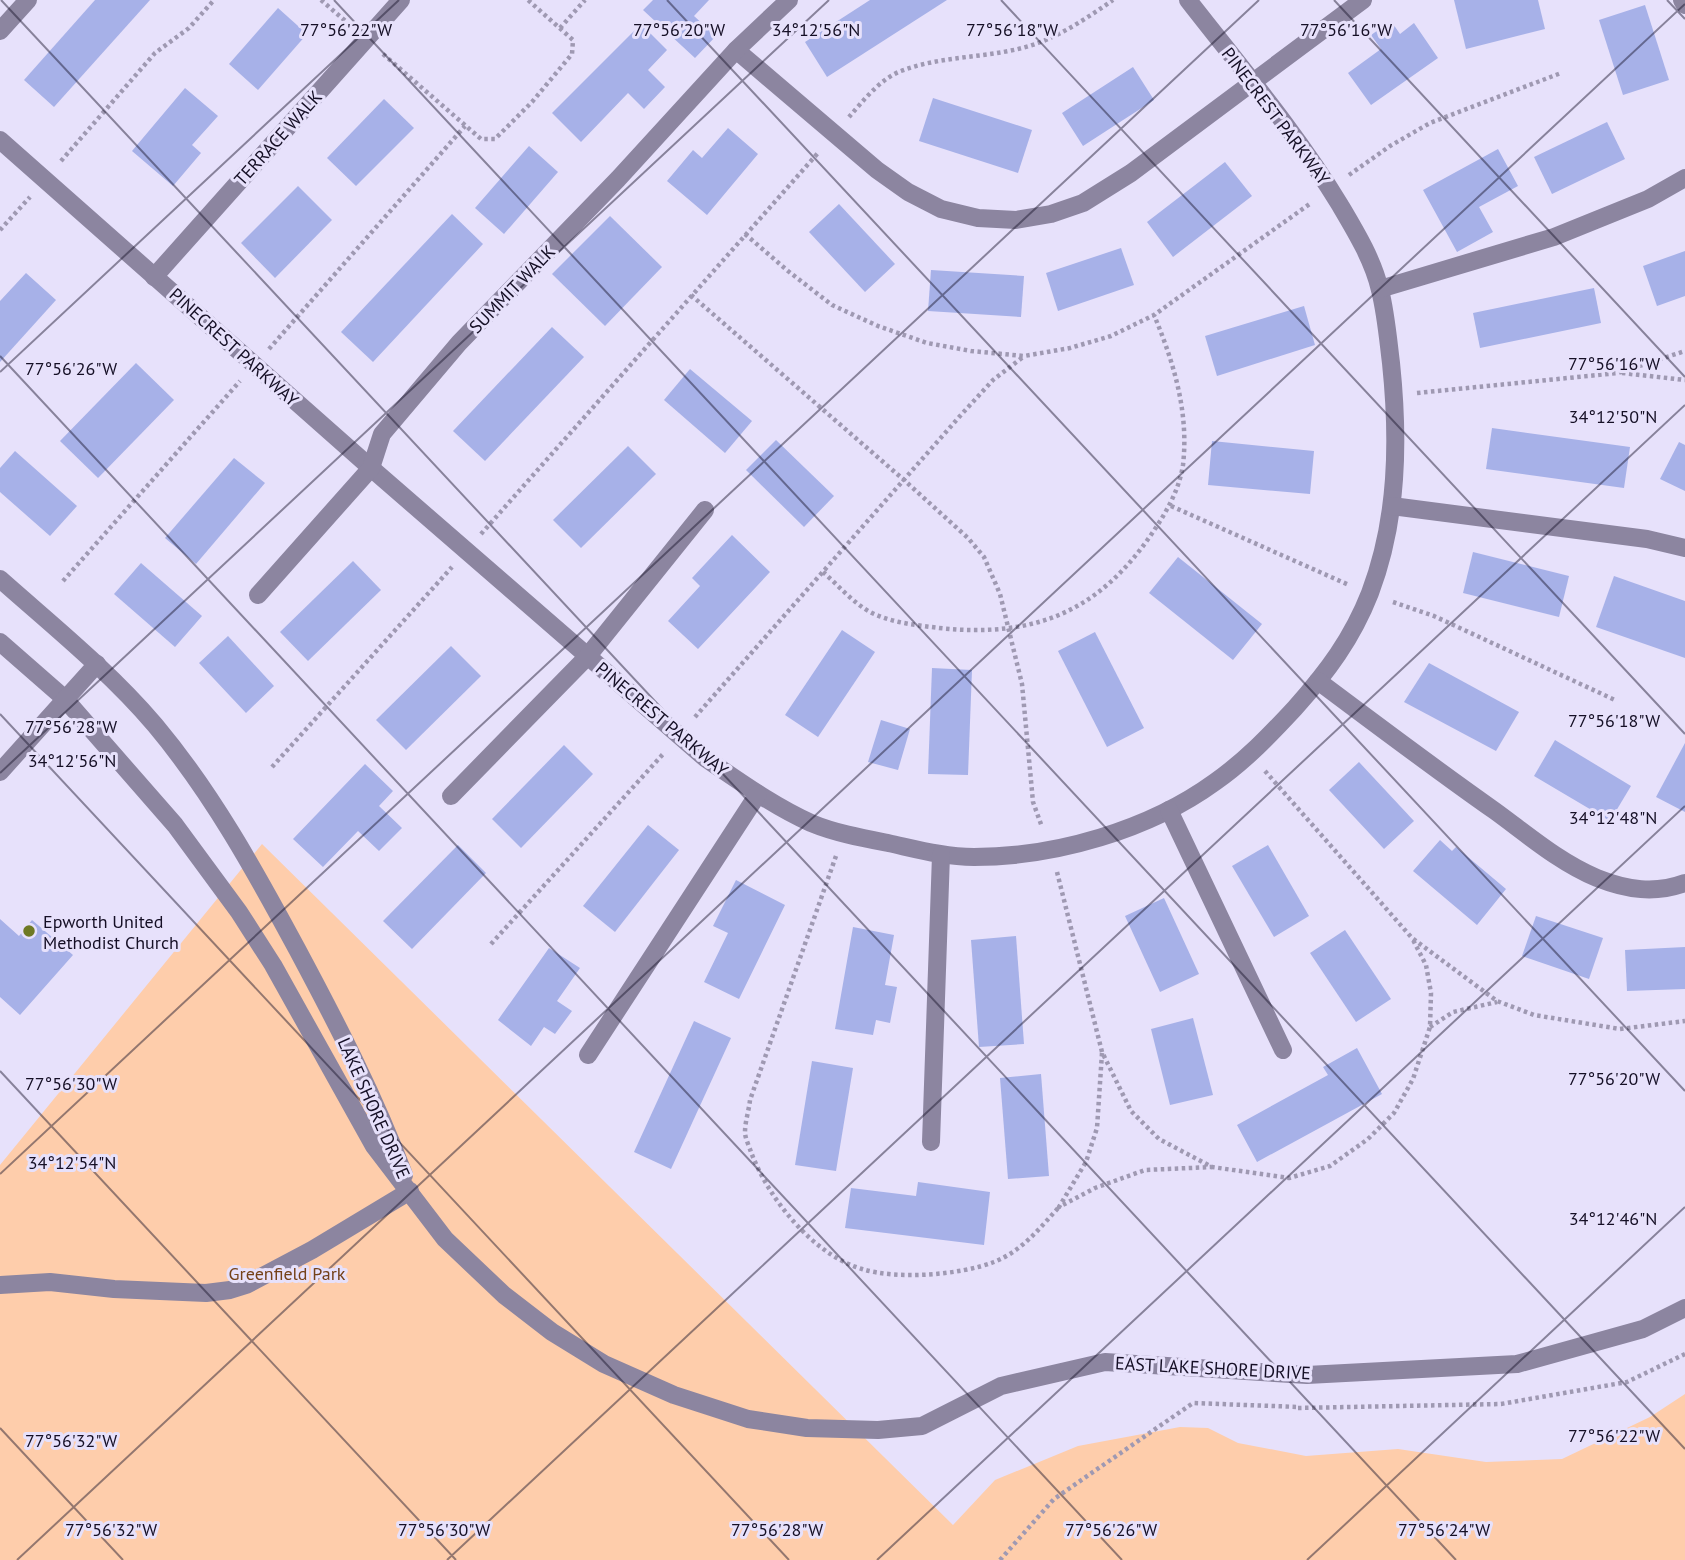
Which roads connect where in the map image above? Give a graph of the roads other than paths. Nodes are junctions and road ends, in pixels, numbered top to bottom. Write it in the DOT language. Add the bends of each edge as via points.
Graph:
graph roads {
  1 [pos="28,0"];
  2 [pos="401,0"];
  3 [pos="789,0"];
  4 [pos="1188,0"];
  5 [pos="1363,0"];
  6 [pos="1682,0"];
  7 [pos="1685,5"];
  8 [pos="0,31"];
  9 [pos="736,50"];
  10 [pos="1253,84"];
  11 [pos="0,140"];
  12 [pos="1685,178"];
  13 [pos="155,276"];
  14 [pos="1380,289"];
  15 [pos="371,468"];
  16 [pos="1392,506"];
  17 [pos="705,510"];
  18 [pos="1685,548"];
  19 [pos="0,579"];
  20 [pos="258,595"];
  21 [pos="0,642"];
  22 [pos="587,657"];
  23 [pos="97,664"];
  24 [pos="1318,681"];
  25 [pos="64,698"];
  26 [pos="0,772"];
  27 [pos="758,794"];
  28 [pos="451,796"];
  29 [pos="1169,810"];
  30 [pos="941,855"];
  31 [pos="1685,883"];
  32 [pos="1283,1050"];
  33 [pos="589,1055"];
  34 [pos="931,1142"];
  35 [pos="410,1192"];
  36 [pos="0,1285"];
  37 [pos="1685,1308"];
  1 -- 8 [label="street"];
  2 -- 13 [label="street, TERRACE WALK"];
  3 -- 9 [label="street, SUMMIT WALK"];
  4 -- 10 [label="street, PINECREST PARKWAY"];
  5 -- 10 [label="street"];
  6 -- 7 [label="street"];
  9 -- 10 [label="street" via="908,192 941,209 978,218 1016,220 1083,203"];
  9 -- 15 [label="street, SUMMIT WALK" via="459,343 382,434"];
  10 -- 14 [label="street, PINECREST PARKWAY" via="1331,189 1360,239"];
  11 -- 13 [label="street, PINECREST PARKWAY"];
  12 -- 14 [label="street" via="1647,199 1554,237"];
  13 -- 15 [label="street, PINECREST PARKWAY"];
  14 -- 16 [label="street, PINECREST PARKWAY" via="1394,395"];
  15 -- 20 [label="street, SUMMIT WALK"];
  15 -- 22 [label="street, PINECREST PARKWAY"];
  16 -- 18 [label="street" via="1647,539"];
  16 -- 24 [label="street, PINECREST PARKWAY" via="1369,594 1344,648"];
  17 -- 22 [label="street"];
  19 -- 23 [label="street, LAKE SHORE DRIVE"];
  21 -- 25 [label="street, LAKE SHORE DRIVE"];
  22 -- 27 [label="street, PINECREST PARKWAY" via="705,758"];
  22 -- 28 [label="street"];
  23 -- 25 [label="street"];
  23 -- 35 [label="street, LAKE SHORE DRIVE" via="153,723 218,810 333,1016"];
  24 -- 29 [label="street, PINECREST PARKWAY" via="1250,754"];
  24 -- 31 [label="street" via="1560,858 1596,877 1645,891"];
  25 -- 26 [label="street"];
  25 -- 35 [label="street, LAKE SHORE DRIVE" via="175,825 239,912 374,1146"];
  27 -- 30 [label="street, PINECREST PARKWAY" via="812,823"];
  27 -- 33 [label="street"];
  29 -- 30 [label="street, PINECREST PARKWAY" via="1104,836 1051,850"];
  29 -- 32 [label="street"];
  30 -- 34 [label="street"];
  35 -- 36 [label="street" via="246,1284 206,1293 50,1282"];
  35 -- 37 [label="street, EAST LAKE SHORE DRIVE" via="445,1238 504,1295 604,1364 706,1407 807,1428 922,1426 1001,1386 1105,1362 1307,1375 1517,1364 1643,1329"];
}
